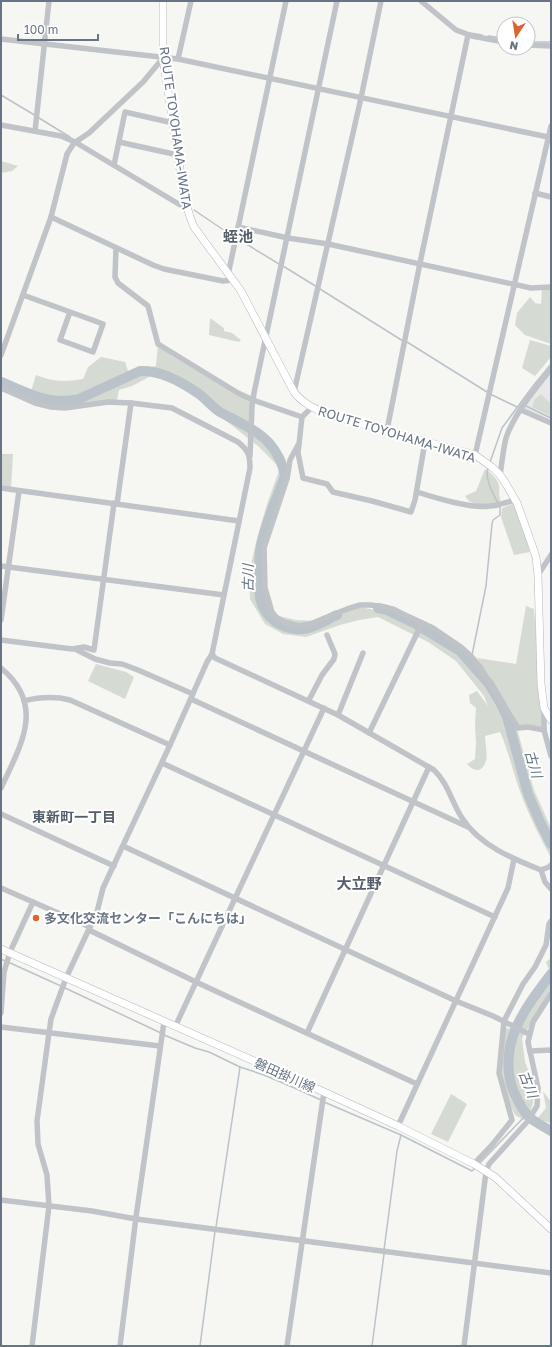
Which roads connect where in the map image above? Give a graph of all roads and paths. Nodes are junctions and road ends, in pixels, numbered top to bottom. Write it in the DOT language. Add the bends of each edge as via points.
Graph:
graph roads {
  1 [pos="49,1"];
  2 [pos="164,1"];
  3 [pos="191,1"];
  4 [pos="286,1"];
  5 [pos="337,1"];
  6 [pos="382,1"];
  7 [pos="421,1"];
  8 [pos="468,35"];
  9 [pos="1,39"];
  10 [pos="496,40"];
  11 [pos="44,44"];
  12 [pos="536,45"];
  13 [pos="551,46"];
  14 [pos="164,58"];
  15 [pos="178,59"];
  16 [pos="269,79"];
  17 [pos="318,89"];
  18 [pos="361,98"];
  19 [pos="452,116"];
  20 [pos="173,123"];
  21 [pos="1,125"];
  22 [pos="551,126"];
  23 [pos="35,131"];
  24 [pos="548,137"];
  25 [pos="75,142"];
  26 [pos="119,142"];
  27 [pos="178,156"];
  28 [pos="114,165"];
  29 [pos="535,193"];
  30 [pos="551,197"];
  31 [pos="187,209"];
  32 [pos="51,217"];
  33 [pos="238,227"];
  34 [pos="288,238"];
  35 [pos="328,244"];
  36 [pos="116,248"];
  37 [pos="420,264"];
  38 [pos="230,278"];
  39 [pos="514,284"];
  40 [pos="551,287"];
  41 [pos="23,295"];
  42 [pos="70,312"];
  43 [pos="266,339"];
  44 [pos="1,355"];
  45 [pos="551,369"];
  46 [pos="1,388"];
  47 [pos="294,392"];
  48 [pos="253,400"];
  49 [pos="131,403"];
  50 [pos="312,407"];
  51 [pos="521,410"];
  52 [pos="302,417"];
  53 [pos="551,423"];
  54 [pos="386,430"];
  55 [pos="425,442"];
  56 [pos="298,445"];
  57 [pos="475,455"];
  58 [pos="250,458"];
  59 [pos="500,475"];
  60 [pos="1,488"];
  61 [pos="19,491"];
  62 [pos="417,492"];
  63 [pos="515,500"];
  64 [pos="115,504"];
  65 [pos="239,521"];
  66 [pos="551,555"];
  67 [pos="1,566"];
  68 [pos="8,566"];
  69 [pos="538,575"];
  70 [pos="104,579"];
  71 [pos="224,595"];
  72 [pos="1,620"];
  73 [pos="422,623"];
  74 [pos="327,635"];
  75 [pos="1,640"];
  76 [pos="75,649"];
  77 [pos="363,653"];
  78 [pos="212,654"];
  79 [pos="1,668"];
  80 [pos="192,696"];
  81 [pos="309,700"];
  82 [pos="24,701"];
  83 [pos="324,708"];
  84 [pos="544,708"];
  85 [pos="338,715"];
  86 [pos="551,720"];
  87 [pos="544,730"];
  88 [pos="369,733"];
  89 [pos="170,745"];
  90 [pos="304,750"];
  91 [pos="551,756"];
  92 [pos="162,763"];
  93 [pos="429,767"];
  94 [pos="1,788"];
  95 [pos="413,802"];
  96 [pos="1,814"];
  97 [pos="274,814"];
  98 [pos="470,828"];
  99 [pos="123,846"];
  100 [pos="514,859"];
  101 [pos="551,865"];
  102 [pos="114,866"];
  103 [pos="384,866"];
  104 [pos="541,870"];
  105 [pos="1,888"];
  106 [pos="551,889"];
  107 [pos="235,898"];
  108 [pos="33,902"];
  109 [pos="495,917"];
  110 [pos="551,921"];
  111 [pos="89,928"];
  112 [pos="1,949"];
  113 [pos="345,950"];
  114 [pos="10,952"];
  115 [pos="66,978"];
  116 [pos="196,982"];
  117 [pos="551,994"];
  118 [pos="456,1001"];
  119 [pos="1,1013"];
  120 [pos="504,1021"];
  121 [pos="164,1022"];
  122 [pos="1,1027"];
  123 [pos="175,1027"];
  124 [pos="49,1033"];
  125 [pos="307,1033"];
  126 [pos="528,1034"];
  127 [pos="160,1046"];
  128 [pos="551,1050"];
  129 [pos="530,1051"];
  130 [pos="417,1084"];
  131 [pos="324,1092"];
  132 [pos="398,1126"];
  133 [pos="474,1164"];
  134 [pos="486,1172"];
  135 [pos="1,1200"];
  136 [pos="49,1206"];
  137 [pos="136,1219"];
  138 [pos="551,1229"];
  139 [pos="302,1241"];
  140 [pos="475,1263"];
  141 [pos="551,1273"];
  142 [pos="32,1346"];
  143 [pos="120,1346"];
  144 [pos="287,1346"];
  145 [pos="464,1346"];
  1 -- 11 [label="street"];
  2 -- 14 [label="main road, ROUTE TOYOHAMA-IWATA"];
  3 -- 15 [label="street"];
  4 -- 16 [label="street"];
  5 -- 17 [label="street"];
  6 -- 18 [label="street"];
  7 -- 8 [label="street" via="456,30"];
  8 -- 10 [label="street"];
  8 -- 19 [label="street"];
  9 -- 11 [label="street"];
  11 -- 14 [label="street"];
  11 -- 23 [label="street"];
  12 -- 13 [label="street"];
  14 -- 15 [label="street"];
  14 -- 20 [label="main road, ROUTE TOYOHAMA-IWATA"];
  14 -- 25 [label="street" via="143,82 89,133"];
  15 -- 16 [label="street"];
  16 -- 17 [label="street"];
  16 -- 33 [label="street"];
  17 -- 18 [label="street"];
  17 -- 34 [label="street"];
  18 -- 19 [label="street"];
  18 -- 35 [label="street"];
  19 -- 24 [label="street"];
  19 -- 37 [label="street"];
  20 -- 26 [label="street" via="125,112"];
  20 -- 27 [label="main road, ROUTE TOYOHAMA-IWATA"];
  21 -- 23 [label="street"];
  22 -- 24 [label="street"];
  23 -- 25 [label="street" via="61,136"];
  24 -- 29 [label="street"];
  25 -- 28 [label="street"];
  25 -- 32 [label="street" via="64,163"];
  26 -- 27 [label="street"];
  26 -- 28 [label="street"];
  27 -- 31 [label="main road, ROUTE TOYOHAMA-IWATA"];
  28 -- 31 [label="street"];
  29 -- 30 [label="street"];
  29 -- 39 [label="street"];
  31 -- 38 [label="main road, ROUTE TOYOHAMA-IWATA" via="194,227"];
  32 -- 36 [label="street"];
  32 -- 41 [label="street"];
  33 -- 34 [label="street"];
  33 -- 38 [label="street"];
  34 -- 35 [label="street"];
  34 -- 43 [label="street"];
  35 -- 37 [label="street"];
  35 -- 47 [label="street"];
  36 -- 38 [label="street" via="164,269 223,281"];
  36 -- 48 [label="street" via="115,277 118,283 148,306 158,344"];
  37 -- 39 [label="street"];
  37 -- 54 [label="street"];
  38 -- 43 [label="main road, ROUTE TOYOHAMA-IWATA" via="241,291"];
  39 -- 40 [label="street" via="531,288"];
  39 -- 57 [label="street"];
  41 -- 42 [label="street"];
  41 -- 44 [label="street"];
  42 -- 42 [label="street" via="103,324 93,352 60,340"];
  43 -- 47 [label="main road, ROUTE TOYOHAMA-IWATA"];
  43 -- 48 [label="street"];
  45 -- 51 [label="street"];
  46 -- 49 [label="street" via="51,408 108,402"];
  47 -- 50 [label="main road, ROUTE TOYOHAMA-IWATA"];
  48 -- 52 [label="street"];
  48 -- 58 [label="street"];
  49 -- 58 [label="street" via="176,409 238,442 246,449"];
  49 -- 64 [label="street"];
  50 -- 52 [label="street"];
  50 -- 54 [label="main road, ROUTE TOYOHAMA-IWATA" via="329,415"];
  51 -- 53 [label="street"];
  51 -- 59 [label="street" via="507,436"];
  52 -- 56 [label="street"];
  54 -- 55 [label="main road, ROUTE TOYOHAMA-IWATA"];
  55 -- 57 [label="main road, ROUTE TOYOHAMA-IWATA"];
  55 -- 62 [label="street"];
  56 -- 62 [label="street" via="303,478 327,484 333,492 411,512"];
  56 -- 73 [label="street" via="290,460 287,479 264,548 265,588 272,612 284,622 299,626 347,609 371,605 393,609"];
  57 -- 59 [label="main road, ROUTE TOYOHAMA-IWATA"];
  58 -- 65 [label="street"];
  59 -- 63 [label="main road, ROUTE TOYOHAMA-IWATA"];
  60 -- 61 [label="street"];
  61 -- 64 [label="street"];
  61 -- 68 [label="street"];
  62 -- 63 [label="street" via="473,506 490,506"];
  63 -- 69 [label="main road, ROUTE TOYOHAMA-IWATA" via="536,557"];
  64 -- 65 [label="street"];
  64 -- 70 [label="street"];
  65 -- 71 [label="street"];
  66 -- 69 [label="street"];
  67 -- 68 [label="street"];
  68 -- 70 [label="street"];
  68 -- 72 [label="street"];
  69 -- 84 [label="main road, ROUTE TOYOHAMA-IWATA"];
  70 -- 71 [label="street"];
  70 -- 76 [label="street" via="94,650 84,647"];
  71 -- 78 [label="street"];
  73 -- 87 [label="street" via="471,656 518,728"];
  73 -- 88 [label="street"];
  74 -- 81 [label="street" via="335,654 334,659"];
  75 -- 76 [label="street"];
  76 -- 80 [label="street" via="95,659 138,670"];
  77 -- 85 [label="street"];
  78 -- 80 [label="street"];
  78 -- 81 [label="street" via="223,662"];
  79 -- 82 [label="street" via="12,677"];
  80 -- 89 [label="street"];
  80 -- 90 [label="street"];
  81 -- 83 [label="street"];
  82 -- 89 [label="street" via="47,697 70,700"];
  82 -- 94 [label="street" via="25,733"];
  83 -- 85 [label="street"];
  83 -- 90 [label="street"];
  84 -- 86 [label="main road, ROUTE TOYOHAMA-IWATA"];
  84 -- 87 [label="street"];
  85 -- 88 [label="street"];
  87 -- 91 [label="street"];
  88 -- 93 [label="street"];
  89 -- 92 [label="street"];
  90 -- 95 [label="street"];
  90 -- 97 [label="street"];
  92 -- 97 [label="street"];
  92 -- 99 [label="street"];
  93 -- 95 [label="street"];
  93 -- 98 [label="street" via="443,779 462,819"];
  95 -- 98 [label="street"];
  95 -- 103 [label="street"];
  96 -- 102 [label="street"];
  97 -- 103 [label="street"];
  97 -- 107 [label="street"];
  98 -- 100 [label="street" via="484,841"];
  99 -- 102 [label="street"];
  99 -- 107 [label="street"];
  100 -- 104 [label="street"];
  100 -- 109 [label="street" via="508,888"];
  101 -- 104 [label="street"];
  102 -- 111 [label="street"];
  103 -- 109 [label="street"];
  103 -- 113 [label="street"];
  104 -- 106 [label="street" via="545,882"];
  105 -- 108 [label="street"];
  107 -- 113 [label="street"];
  107 -- 116 [label="street"];
  108 -- 111 [label="street"];
  108 -- 114 [label="street"];
  109 -- 118 [label="street"];
  110 -- 120 [label="street" via="546,945"];
  111 -- 115 [label="street"];
  111 -- 116 [label="street"];
  112 -- 114 [label="main road, 磐田掛川線"];
  113 -- 118 [label="street"];
  113 -- 125 [label="street"];
  114 -- 115 [label="main road, 磐田掛川線"];
  114 -- 119 [label="street" via="4,972"];
  115 -- 121 [label="main road, 磐田掛川線"];
  115 -- 124 [label="street" via="51,1019"];
  116 -- 123 [label="street"];
  116 -- 125 [label="street"];
  117 -- 126 [label="street"];
  118 -- 120 [label="street"];
  118 -- 130 [label="street"];
  120 -- 126 [label="street"];
  120 -- 133 [label="street" via="499,1073 512,1120"];
  121 -- 123 [label="main road, 磐田掛川線"];
  121 -- 127 [label="street"];
  122 -- 124 [label="street"];
  123 -- 131 [label="main road, 磐田掛川線"];
  124 -- 127 [label="street"];
  124 -- 136 [label="street" via="36,1121 38,1144 47,1175"];
  125 -- 130 [label="street"];
  126 -- 129 [label="street"];
  127 -- 137 [label="street"];
  128 -- 129 [label="street"];
  129 -- 134 [label="street" via="539,1094 537,1106 534,1114 489,1164"];
  130 -- 132 [label="street"];
  131 -- 132 [label="main road, 磐田掛川線"];
  131 -- 139 [label="street"];
  132 -- 133 [label="main road, 磐田掛川線"];
  133 -- 134 [label="main road, 磐田掛川線"];
  134 -- 138 [label="main road, 磐田掛川線" via="495,1177"];
  134 -- 140 [label="street"];
  135 -- 136 [label="street"];
  136 -- 137 [label="street"];
  136 -- 142 [label="street"];
  137 -- 139 [label="street"];
  137 -- 143 [label="street"];
  139 -- 140 [label="street"];
  139 -- 144 [label="street"];
  140 -- 141 [label="street"];
  140 -- 145 [label="street"];
}
